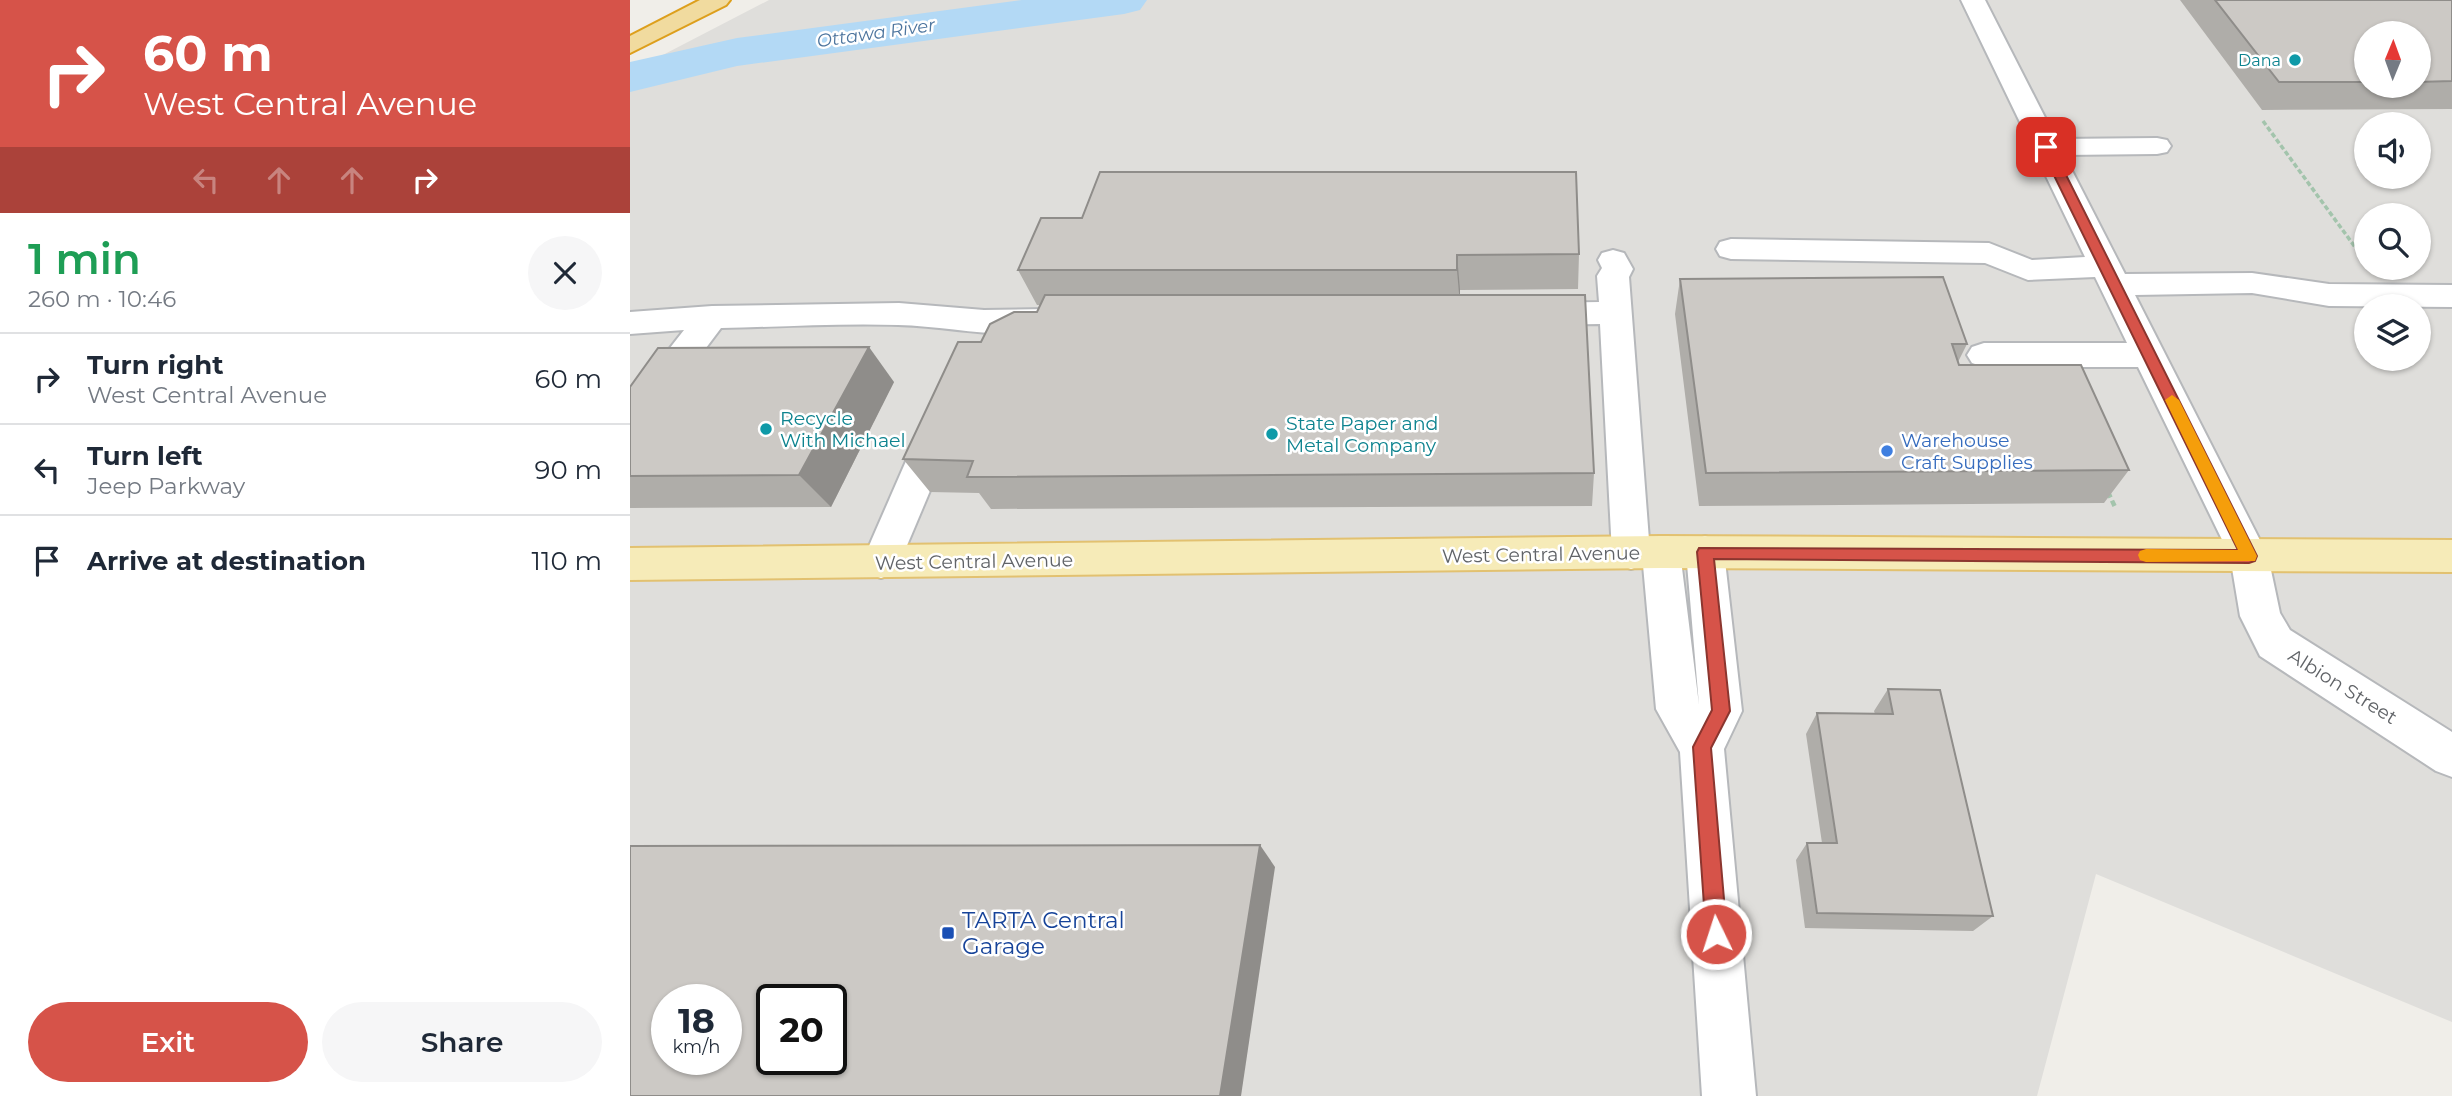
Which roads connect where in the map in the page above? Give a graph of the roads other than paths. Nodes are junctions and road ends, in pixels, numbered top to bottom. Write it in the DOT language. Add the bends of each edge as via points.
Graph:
graph roads {
  1 [pos="718,0"];
  2 [pos="1973,0"];
  3 [pos="630,46"];
  4 [pos="2157,146"];
  5 [pos="2046,147"];
  6 [pos="1731,249"];
  7 [pos="1613,260"];
  8 [pos="2452,270"];
  9 [pos="2110,275"];
  10 [pos="2252,284"];
  11 [pos="2452,296"];
  12 [pos="1616,313"];
  13 [pos="1506,314"];
  14 [pos="712,317"];
  15 [pos="1075,319"];
  16 [pos="630,323"];
  17 [pos="1984,355"];
  18 [pos="2150,355"];
  19 [pos="952,397"];
  20 [pos="630,422"];
  21 [pos="1705,552"];
  22 [pos="1646,553"];
  23 [pos="2249,556"];
  24 [pos="2452,556"];
  25 [pos="881,562"];
  26 [pos="630,564"];
  27 [pos="1702,747"];
  28 [pos="2452,756"];
  29 [pos="1729,1096"];
  1 -- 3 [label="highway"];
  2 -- 5 [label="street, Albion Street"];
  4 -- 5 [label="street"];
  5 -- 9 [label="street, Albion Street"];
  6 -- 9 [label="street" via="1989,253 2028,270"];
  7 -- 12 [label="street" via="1618,269 1614,276"];
  8 -- 10 [label="street" via="2317,270"];
  9 -- 10 [label="street"];
  9 -- 18 [label="street, Albion Street"];
  10 -- 11 [label="street" via="2329,295"];
  12 -- 13 [label="street"];
  12 -- 22 [label="street"];
  14 -- 15 [label="street" via="899,314 979,334"];
  14 -- 16 [label="street"];
  14 -- 20 [label="street"];
  17 -- 18 [label="street"];
  18 -- 23 [label="street, Albion Street"];
  19 -- 25 [label="street"];
  21 -- 22 [label="main road, West Central Avenue"];
  21 -- 23 [label="main road, West Central Avenue"];
  21 -- 27 [label="street" via="1721,711"];
  22 -- 25 [label="main road, West Central Avenue"];
  22 -- 27 [label="street" via="1677,709"];
  23 -- 24 [label="main road, West Central Avenue"];
  23 -- 28 [label="street, Albion Street" via="2260,616 2275,643"];
  25 -- 26 [label="main road, West Central Avenue"];
  27 -- 29 [label="street"];
}
